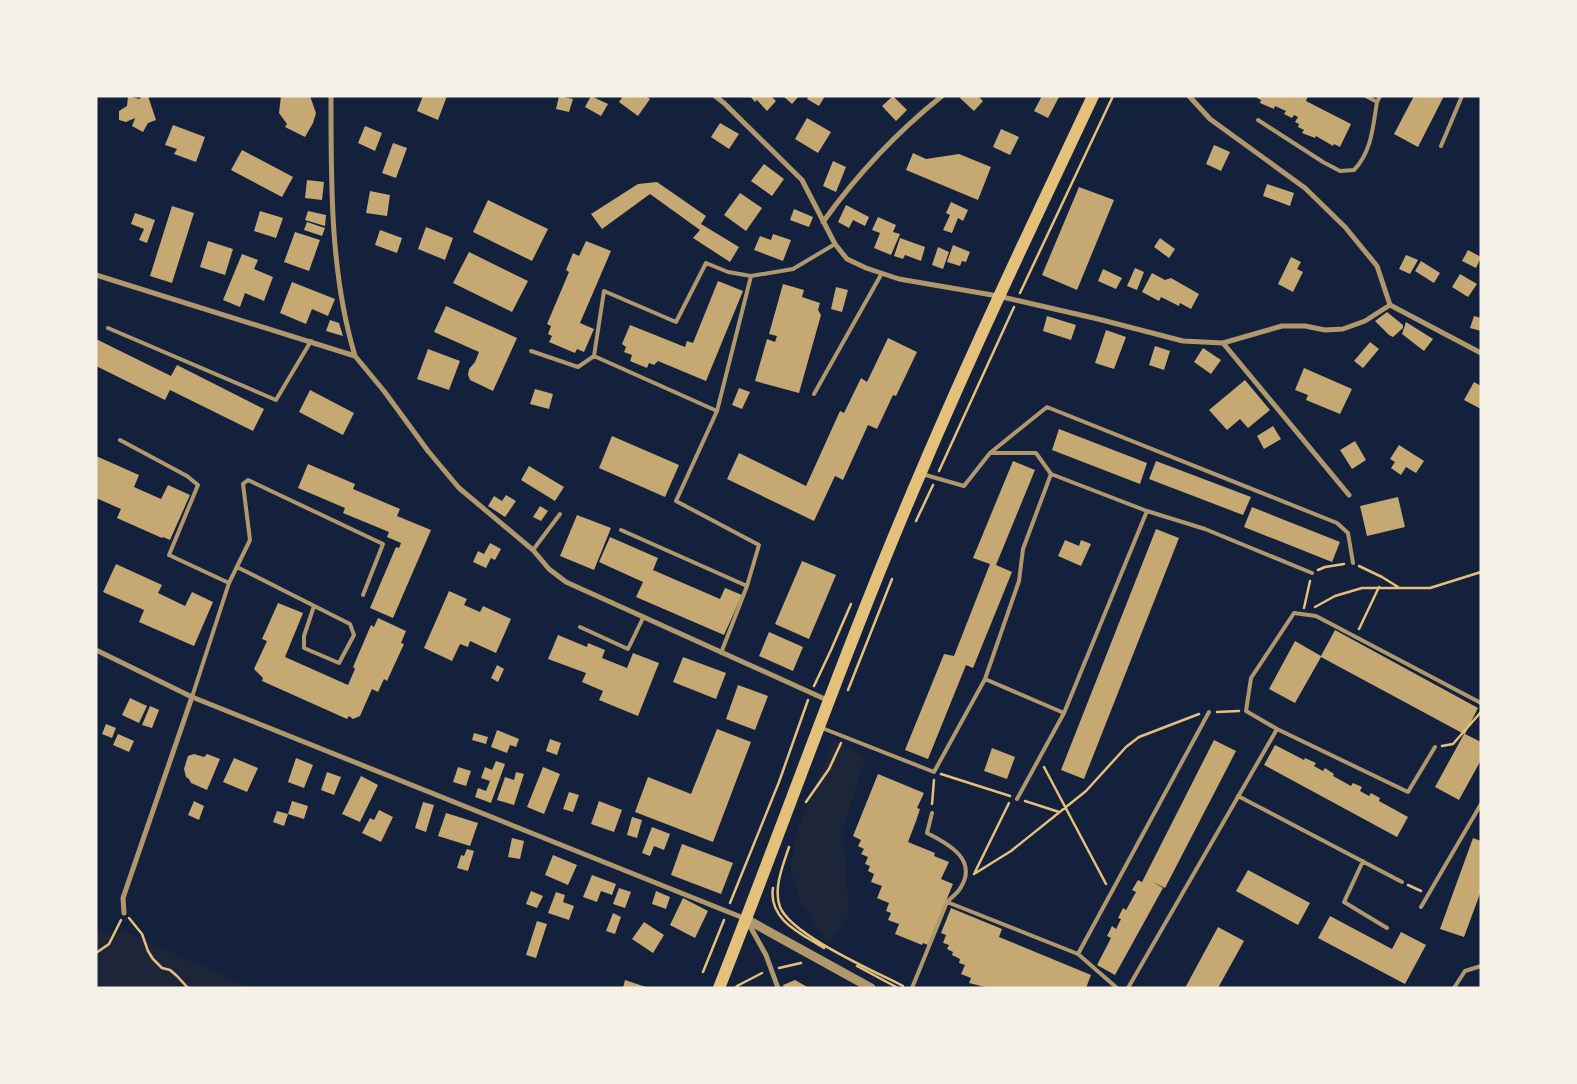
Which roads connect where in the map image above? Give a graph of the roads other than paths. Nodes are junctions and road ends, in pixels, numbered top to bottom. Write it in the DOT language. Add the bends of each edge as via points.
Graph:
graph roads {
  1 [pos="331,96"];
  2 [pos="715,96"];
  3 [pos="942,96"];
  4 [pos="1093,96"];
  5 [pos="1189,96"];
  6 [pos="1366,96"];
  7 [pos="1380,96"];
  8 [pos="1462,96"];
  9 [pos="1377,102"];
  10 [pos="1258,120"];
  11 [pos="1441,146"];
  12 [pos="823,222"];
  13 [pos="835,244"];
  14 [pos="882,273"];
  15 [pos="96,275"];
  16 [pos="751,276"];
  17 [pos="998,296"];
  18 [pos="1390,305"];
  19 [pos="108,328"];
  20 [pos="311,341"];
  21 [pos="1223,343"];
  22 [pos="531,351"];
  23 [pos="1481,354"];
  24 [pos="355,356"];
  25 [pos="594,356"];
  26 [pos="814,394"];
  27 [pos="716,411"];
  28 [pos="120,440"];
  29 [pos="990,453"];
  30 [pos="920,473"];
  31 [pos="1051,474"];
  32 [pos="1349,495"];
  33 [pos="1147,511"];
  34 [pos="560,514"];
  35 [pos="620,530"];
  36 [pos="533,550"];
  37 [pos="1353,563"];
  38 [pos="237,567"];
  39 [pos="1312,573"];
  40 [pos="230,583"];
  41 [pos="747,586"];
  42 [pos="363,595"];
  43 [pos="314,606"];
  44 [pos="643,618"];
  45 [pos="580,627"];
  46 [pos="96,650"];
  47 [pos="721,653"];
  48 [pos="985,679"];
  49 [pos="192,697"];
  50 [pos="828,700"];
  51 [pos="1481,703"];
  52 [pos="1209,712"];
  53 [pos="1064,713"];
  54 [pos="818,726"];
  55 [pos="1277,729"];
  56 [pos="1435,747"];
  57 [pos="1238,796"];
  58 [pos="1017,799"];
  59 [pos="1481,804"];
  60 [pos="932,813"];
  61 [pos="1363,861"];
  62 [pos="1402,882"];
  63 [pos="948,902"];
  64 [pos="1420,907"];
  65 [pos="124,913"];
  66 [pos="746,919"];
  67 [pos="1387,928"];
  68 [pos="1078,954"];
  69 [pos="1481,966"];
  70 [pos="719,988"];
  71 [pos="778,988"];
  72 [pos="871,988"];
  73 [pos="912,988"];
  74 [pos="1117,988"];
  75 [pos="1128,988"];
  76 [pos="1454,988"];
  1 -- 24 [label="street" via="335,237 348,333"];
  2 -- 12 [label="street" via="802,180"];
  3 -- 12 [label="street" via="871,164"];
  4 -- 17 [label="main road"];
  5 -- 18 [label="street" via="1210,119 1305,188 1345,227 1377,266"];
  6 -- 9 [label="lane"];
  7 -- 9 [label="lane"];
  8 -- 11 [label="lane"];
  9 -- 10 [label="lane" via="1370,145 1354,170 1340,171"];
  12 -- 13 [label="street"];
  13 -- 14 [label="street" via="847,259"];
  13 -- 16 [label="lane" via="793,270"];
  14 -- 17 [label="street" via="899,279"];
  14 -- 26 [label="lane"];
  15 -- 20 [label="street"];
  16 -- 25 [label="lane" via="728,272 706,263 676,322 604,291"];
  16 -- 27 [label="lane"];
  17 -- 21 [label="street" via="1183,342"];
  17 -- 30 [label="main road"];
  18 -- 21 [label="street" via="1343,329 1282,326"];
  18 -- 23 [label="street"];
  19 -- 20 [label="lane" via="276,400"];
  20 -- 24 [label="street"];
  21 -- 32 [label="street"];
  22 -- 25 [label="lane" via="578,367"];
  24 -- 36 [label="street" via="459,488"];
  25 -- 27 [label="lane"];
  27 -- 41 [label="lane" via="676,501 759,545"];
  28 -- 40 [label="lane" via="198,485 169,555"];
  29 -- 30 [label="lane" via="964,486"];
  29 -- 31 [label="lane" via="1036,453"];
  29 -- 37 [label="lane" via="1047,407 1337,523 1348,533"];
  30 -- 50 [label="main road"];
  31 -- 33 [label="lane"];
  31 -- 48 [label="lane" via="1023,549 1019,581"];
  33 -- 39 [label="lane" via="1205,529"];
  33 -- 53 [label="lane"];
  34 -- 36 [label="lane"];
  35 -- 41 [label="lane"];
  36 -- 44 [label="street" via="549,569 566,582"];
  38 -- 40 [label="lane"];
  38 -- 42 [label="lane" via="250,540 243,484 248,480 383,544"];
  38 -- 43 [label="lane"];
  40 -- 49 [label="lane"];
  41 -- 47 [label="lane"];
  43 -- 43 [label="lane" via="350,624 354,635 339,663 304,648 304,636"];
  44 -- 45 [label="lane" via="628,649"];
  44 -- 47 [label="street"];
  46 -- 49 [label="street"];
  47 -- 50 [label="street"];
  48 -- 53 [label="lane"];
  48 -- 54 [label="lane" via="934,772"];
  49 -- 65 [label="street" via="123,898"];
  49 -- 66 [label="street"];
  50 -- 54 [label="main road"];
  51 -- 55 [label="lane" via="1316,616 1294,613 1251,678 1246,711"];
  52 -- 68 [label="lane"];
  53 -- 58 [label="lane"];
  54 -- 66 [label="main road"];
  55 -- 56 [label="lane" via="1408,792"];
  55 -- 57 [label="lane"];
  57 -- 61 [label="lane"];
  57 -- 75 [label="lane"];
  59 -- 64 [label="lane"];
  60 -- 63 [label="lane" via="927,833 951,846 960,855 964,867 961,887"];
  61 -- 62 [label="lane"];
  61 -- 67 [label="lane" via="1344,902"];
  63 -- 68 [label="lane"];
  63 -- 73 [label="lane"];
  66 -- 70 [label="main road"];
  66 -- 71 [label="street"];
  66 -- 72 [label="street"];
  68 -- 74 [label="lane"];
  69 -- 76 [label="lane" via="1465,971"];
}
